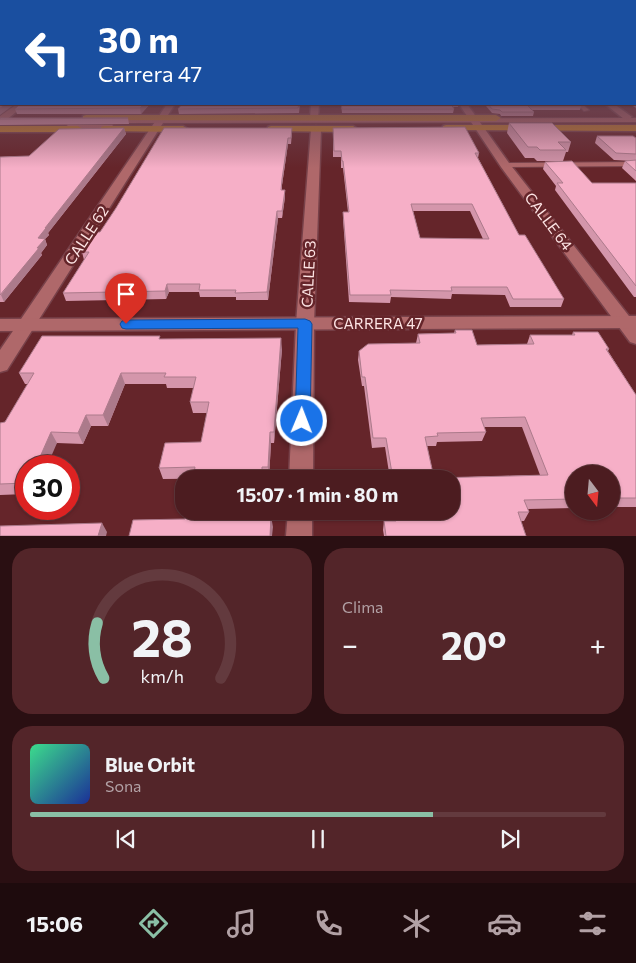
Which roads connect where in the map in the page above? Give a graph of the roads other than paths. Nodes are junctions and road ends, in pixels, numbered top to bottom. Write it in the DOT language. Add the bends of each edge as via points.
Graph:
graph roads {
  1 [pos="21,118"];
  2 [pos="162,118"];
  3 [pos="315,118"];
  4 [pos="473,118"];
  5 [pos="633,118"];
  6 [pos="61,120"];
  7 [pos="2,123"];
  8 [pos="476,123"];
  9 [pos="158,124"];
  10 [pos="315,124"];
  11 [pos="636,126"];
  12 [pos="636,164"];
  13 [pos="505,165"];
  14 [pos="630,322"];
  15 [pos="305,324"];
  16 [pos="0,325"];
  17 [pos="27,325"];
  18 [pos="636,338"];
  19 [pos="0,365"];
  20 [pos="301,470"];
  21 [pos="300,520"];
  22 [pos="299,536"];
  1 -- 7 [label="main road"];
  2 -- 9 [label="street, CALLE 62"];
  3 -- 10 [label="street, CALLE 63"];
  4 -- 8 [label="street, CALLE 64"];
  5 -- 8 [label="main road"];
  6 -- 9 [label="main road"];
  7 -- 9 [label="main road"];
  8 -- 9 [label="lane"];
  8 -- 10 [label="main road"];
  8 -- 11 [label="main road"];
  8 -- 13 [label="street, CALLE 64"];
  9 -- 10 [label="main road"];
  9 -- 17 [label="street, CALLE 62"];
  10 -- 15 [label="street, CALLE 63"];
  12 -- 13 [label="lane"];
  13 -- 14 [label="street, CALLE 64"];
  14 -- 15 [label="street, CARRERA 47"];
  14 -- 18 [label="street, CALLE 64"];
  15 -- 17 [label="street, CARRERA 47"];
  15 -- 20 [label="street, CALLE 63"];
  16 -- 17 [label="street, CARRERA 47"];
  17 -- 19 [label="street, CALLE 62"];
  21 -- 22 [label="street"];
}
